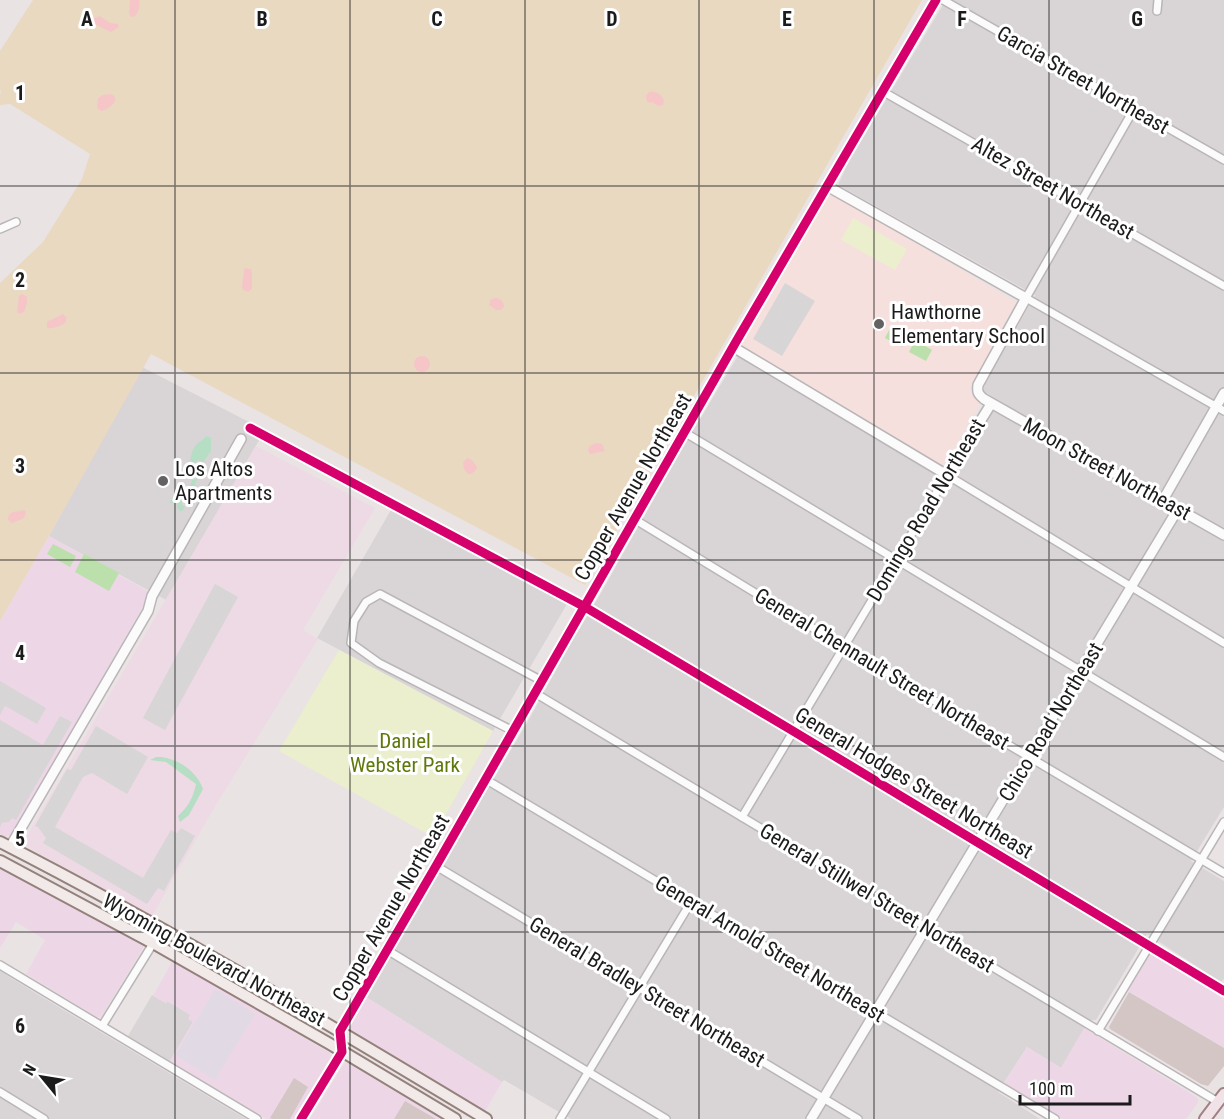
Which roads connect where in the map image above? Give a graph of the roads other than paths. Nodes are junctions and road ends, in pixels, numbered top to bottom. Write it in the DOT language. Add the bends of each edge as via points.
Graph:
graph roads {
  1 [pos="936,0"];
  2 [pos="943,0"];
  3 [pos="1158,0"];
  4 [pos="1157,11"];
  5 [pos="882,91"];
  6 [pos="1134,109"];
  7 [pos="1224,160"];
  8 [pos="827,186"];
  9 [pos="1080,204"];
  10 [pos="16,222"];
  11 [pos="0,229"];
  12 [pos="1224,286"];
  13 [pos="1026,298"];
  14 [pos="733,347"];
  15 [pos="1224,393"];
  16 [pos="990,404"];
  17 [pos="1220,409"];
  18 [pos="250,428"];
  19 [pos="684,432"];
  20 [pos="241,440"];
  21 [pos="947,475"];
  22 [pos="1163,500"];
  23 [pos="1178,509"];
  24 [pos="634,519"];
  25 [pos="1224,535"];
  26 [pos="896,560"];
  27 [pos="1131,587"];
  28 [pos="585,608"];
  29 [pos="1224,643"];
  30 [pos="844,647"];
  31 [pos="1081,672"];
  32 [pos="542,681"];
  33 [pos="535,693"];
  34 [pos="513,731"];
  35 [pos="793,731"];
  36 [pos="1224,757"];
  37 [pos="1030,758"];
  38 [pos="486,779"];
  39 [pos="742,817"];
  40 [pos="1224,822"];
  41 [pos="978,843"];
  42 [pos="5,844"];
  43 [pos="1201,860"];
  44 [pos="0,861"];
  45 [pos="436,866"];
  46 [pos="1224,873"];
  47 [pos="691,902"];
  48 [pos="927,928"];
  49 [pos="162,929"];
  50 [pos="153,943"];
  51 [pos="1149,945"];
  52 [pos="387,950"];
  53 [pos="0,965"];
  54 [pos="639,987"];
  55 [pos="1224,990"];
  56 [pos="876,1013"];
  57 [pos="102,1026"];
  58 [pos="340,1031"];
  59 [pos="1098,1031"];
  60 [pos="342,1052"];
  61 [pos="588,1072"];
  62 [pos="0,1092"];
  63 [pos="824,1098"];
  64 [pos="1221,1098"];
  65 [pos="44,1119"];
  66 [pos="257,1119"];
  67 [pos="302,1119"];
  68 [pos="454,1119"];
  69 [pos="486,1119"];
  70 [pos="560,1119"];
  71 [pos="666,1119"];
  72 [pos="811,1119"];
  73 [pos="858,1119"];
  74 [pos="1055,1119"];
  75 [pos="1205,1119"];
  1 -- 5 [label="street, Copper Avenue Northeast"];
  2 -- 6 [label="street, Garcia Street Northeast"];
  3 -- 4 [label="street"];
  5 -- 8 [label="street, Copper Avenue Northeast"];
  5 -- 9 [label="street, Altez Street Northeast"];
  6 -- 7 [label="street, Garcia Street Northeast"];
  6 -- 9 [label="street, Domingo Road Northeast"];
  8 -- 13 [label="street"];
  8 -- 14 [label="street, Copper Avenue Northeast"];
  9 -- 12 [label="street, Altez Street Northeast"];
  9 -- 13 [label="street, Domingo Road Northeast"];
  10 -- 11 [label="street"];
  13 -- 16 [label="street, Domingo Road Northeast" via="978,385 978,395"];
  13 -- 17 [label="street"];
  14 -- 19 [label="street, Copper Avenue Northeast"];
  14 -- 21 [label="street"];
  15 -- 17 [label="street"];
  16 -- 21 [label="street, Domingo Road Northeast"];
  16 -- 22 [label="street, Moon Street Northeast"];
  17 -- 22 [label="street"];
  18 -- 28 [label="street"];
  19 -- 24 [label="street, Copper Avenue Northeast"];
  19 -- 26 [label="street"];
  20 -- 42 [label="street" via="152,596 148,611"];
  21 -- 26 [label="street, Domingo Road Northeast"];
  21 -- 27 [label="street"];
  22 -- 23 [label="street, Moon Street Northeast"];
  23 -- 25 [label="street, Moon Street Northeast"];
  23 -- 27 [label="street, Chico Road Northeast"];
  24 -- 28 [label="street, Copper Avenue Northeast"];
  24 -- 30 [label="street, General Chennault Street Northeast"];
  26 -- 30 [label="street, Domingo Road Northeast"];
  26 -- 31 [label="street"];
  27 -- 29 [label="street"];
  27 -- 31 [label="street, Chico Road Northeast"];
  28 -- 32 [label="street, Copper Avenue Northeast"];
  28 -- 35 [label="street, General Hodges Street Northeast"];
  30 -- 35 [label="street, Domingo Road Northeast"];
  30 -- 37 [label="street, General Chennault Street Northeast"];
  31 -- 36 [label="street"];
  31 -- 37 [label="street, Chico Road Northeast"];
  32 -- 33 [label="street, Copper Avenue Northeast"];
  32 -- 34 [label="street" via="380,594 366,602 354,621 351,643 379,663"];
  33 -- 34 [label="street, Copper Avenue Northeast"];
  33 -- 39 [label="street, General Stillwel Street Northeast"];
  34 -- 38 [label="street, Copper Avenue Northeast"];
  35 -- 39 [label="street, Domingo Road Northeast"];
  35 -- 41 [label="street, General Hodges Street Northeast"];
  37 -- 41 [label="street, Chico Road Northeast"];
  37 -- 43 [label="street, General Chennault Street Northeast"];
  38 -- 45 [label="street, Copper Avenue Northeast"];
  38 -- 47 [label="street, General Arnold Street Northeast"];
  39 -- 48 [label="street, General Stillwel Street Northeast"];
  40 -- 43 [label="street"];
  41 -- 48 [label="street, Chico Road Northeast"];
  41 -- 51 [label="street, General Hodges Street Northeast"];
  42 -- 49 [label="main road, Wyoming Boulevard Northeast"];
  43 -- 46 [label="street, General Chennault Street Northeast"];
  43 -- 51 [label="street"];
  44 -- 50 [label="main road, Wyoming Boulevard Northeast"];
  45 -- 52 [label="street, Copper Avenue Northeast"];
  45 -- 54 [label="street, General Bradley Street Northeast"];
  47 -- 54 [label="street"];
  47 -- 56 [label="street, General Arnold Street Northeast"];
  48 -- 56 [label="street, Chico Road Northeast"];
  48 -- 59 [label="street, General Stillwel Street Northeast"];
  49 -- 50 [label="street"];
  49 -- 58 [label="main road, Wyoming Boulevard Northeast"];
  50 -- 57 [label="street"];
  50 -- 60 [label="main road, Wyoming Boulevard Northeast"];
  51 -- 55 [label="street, General Hodges Street Northeast"];
  51 -- 59 [label="street"];
  52 -- 58 [label="street, Copper Avenue Northeast"];
  52 -- 61 [label="street"];
  53 -- 57 [label="street"];
  54 -- 61 [label="street"];
  54 -- 63 [label="street, General Bradley Street Northeast"];
  56 -- 63 [label="street, Chico Road Northeast"];
  56 -- 74 [label="street, General Arnold Street Northeast"];
  57 -- 66 [label="street"];
  58 -- 60 [label="street, Copper Avenue Northeast"];
  58 -- 69 [label="main road, Wyoming Boulevard Northeast"];
  59 -- 64 [label="street, General Stillwel Street Northeast"];
  60 -- 67 [label="street"];
  60 -- 68 [label="main road, Wyoming Boulevard Northeast"];
  61 -- 70 [label="street"];
  61 -- 71 [label="street"];
  62 -- 65 [label="street"];
  63 -- 72 [label="street, Chico Road Northeast"];
  63 -- 73 [label="street, General Bradley Street Northeast"];
  64 -- 75 [label="main road"];
}
